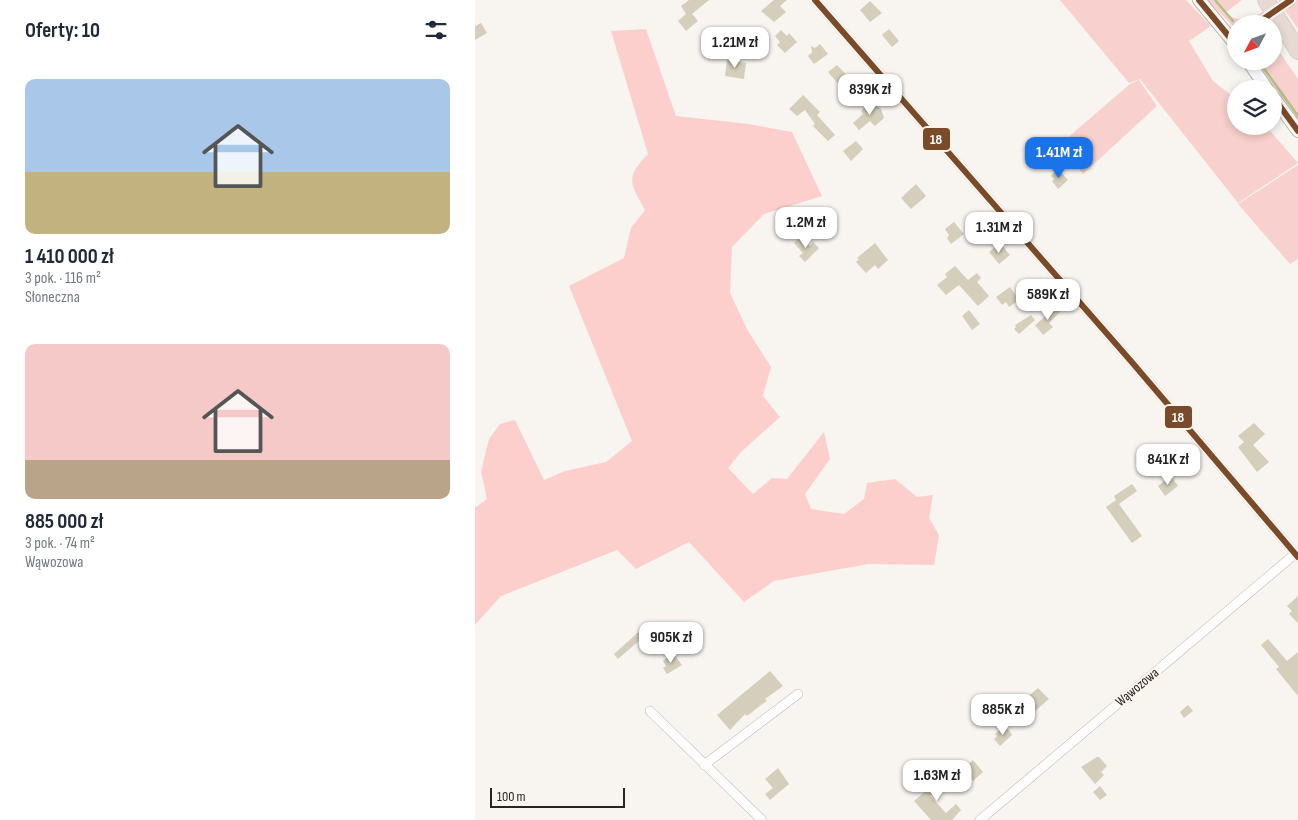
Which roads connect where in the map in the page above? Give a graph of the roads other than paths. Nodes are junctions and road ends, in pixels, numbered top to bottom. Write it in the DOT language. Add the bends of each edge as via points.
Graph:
graph roads {
  1 [pos="815,0"];
  2 [pos="1199,0"];
  3 [pos="1255,0"];
  4 [pos="1266,0"];
  5 [pos="1227,32"];
  6 [pos="1287,36"];
  7 [pos="1298,51"];
  8 [pos="1282,109"];
  9 [pos="1298,131"];
  10 [pos="1297,556"];
  11 [pos="798,694"];
  12 [pos="650,711"];
  13 [pos="704,765"];
  14 [pos="763,820"];
  15 [pos="980,820"];
  1 -- 10 [label="street"];
  2 -- 5 [label="street"];
  3 -- 6 [label="highway"];
  4 -- 6 [label="highway"];
  6 -- 7 [label="highway"];
  8 -- 9 [label="street"];
  10 -- 15 [label="street, Wąwozowa"];
  11 -- 13 [label="street"];
  12 -- 13 [label="street"];
  13 -- 14 [label="street"];
}
